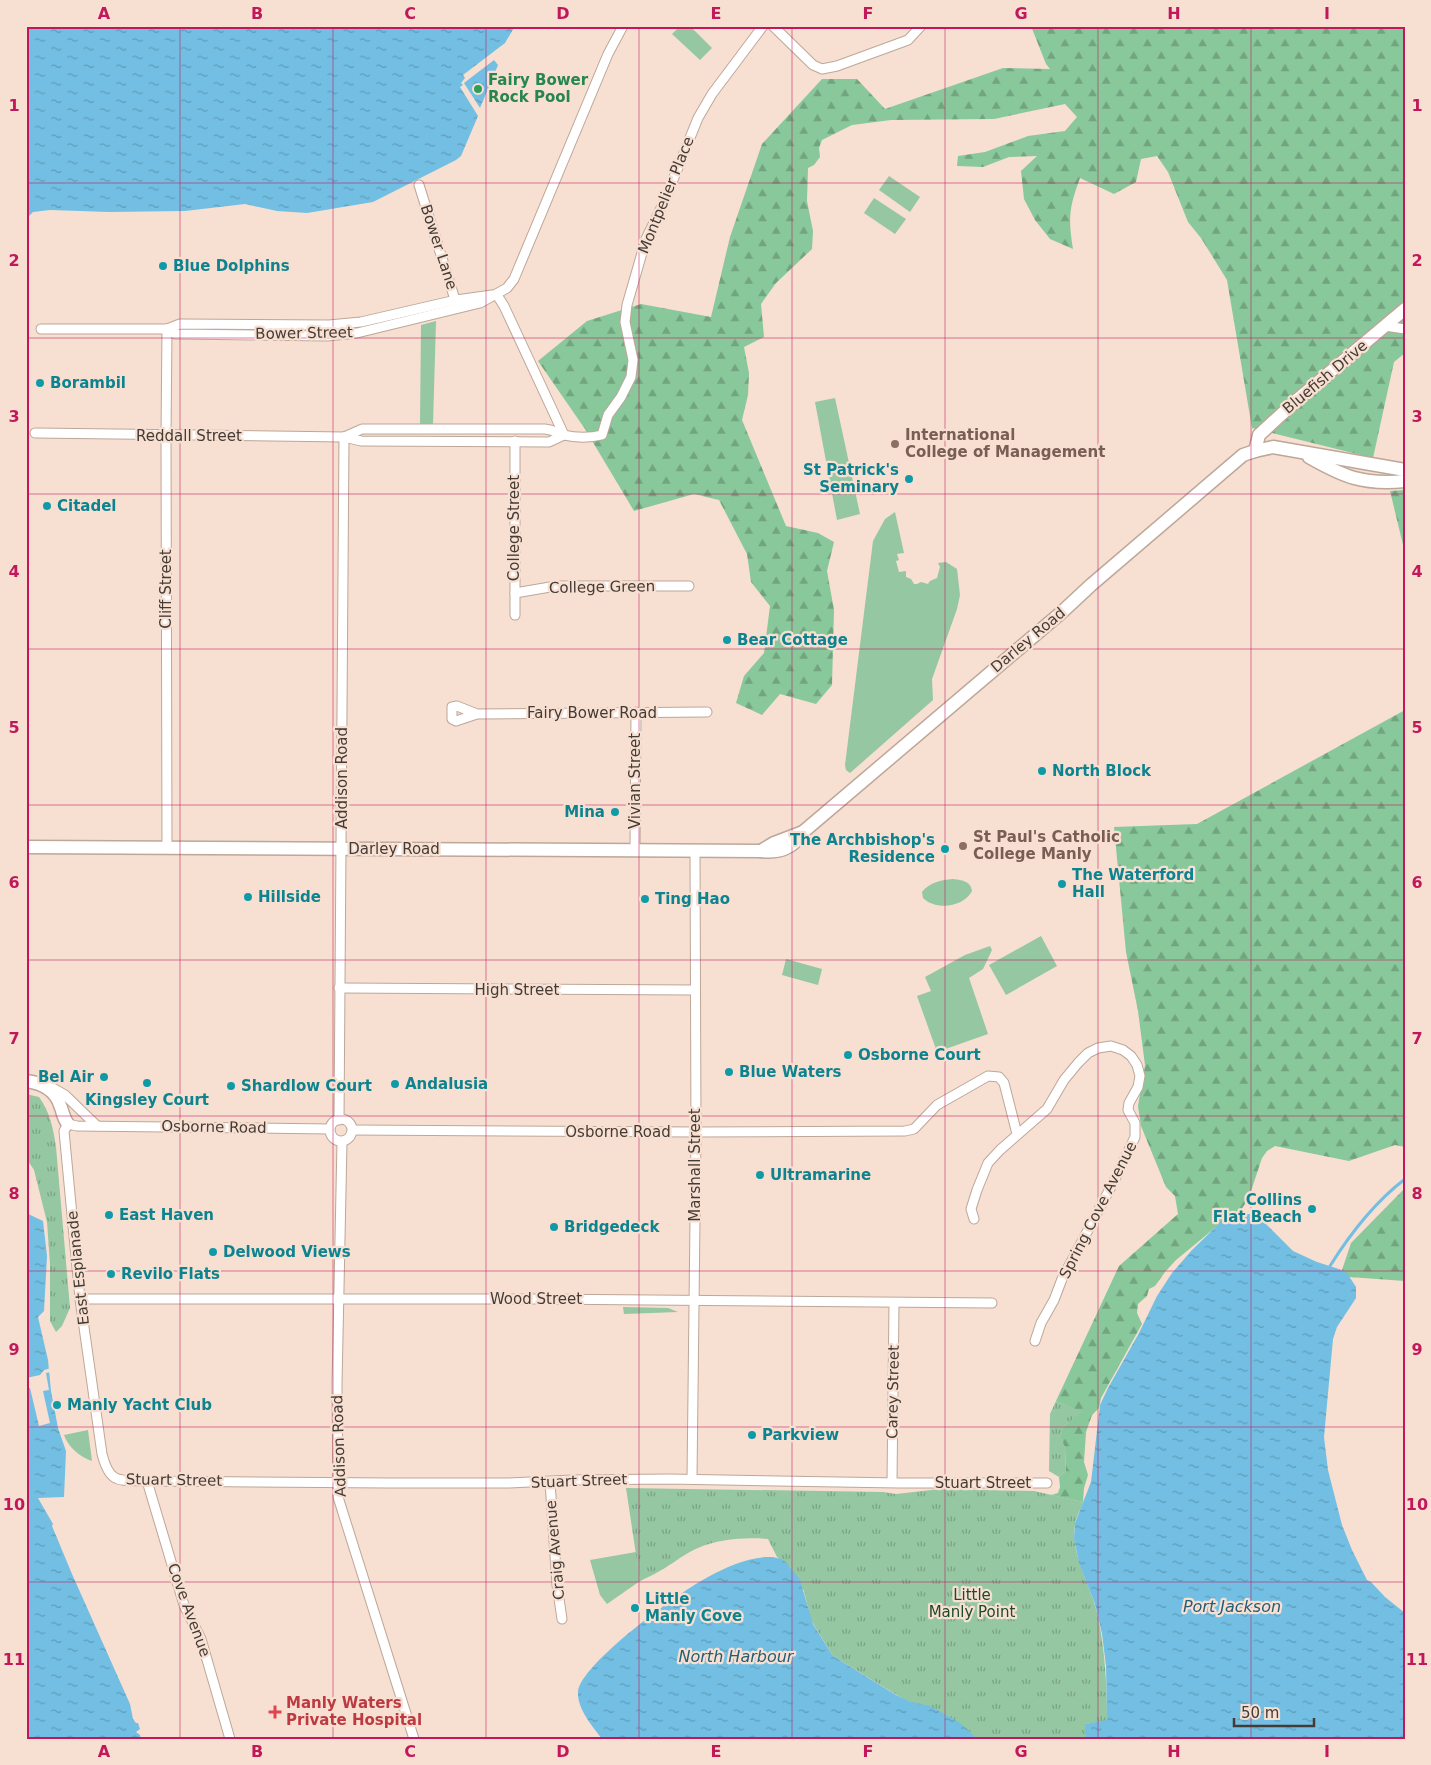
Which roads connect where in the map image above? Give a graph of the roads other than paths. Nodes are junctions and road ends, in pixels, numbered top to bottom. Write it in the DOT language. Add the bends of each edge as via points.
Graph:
graph roads {
  1 [pos="623,26"];
  2 [pos="763,26"];
  3 [pos="773,26"];
  4 [pos="920,26"];
  5 [pos="419,185"];
  6 [pos="497,295"];
  7 [pos="457,305"];
  8 [pos="1405,309"];
  9 [pos="1385,326"];
  10 [pos="41,329"];
  11 [pos="167,329"];
  12 [pos="1405,329"];
  13 [pos="35,434"];
  14 [pos="564,435"];
  15 [pos="602,435"];
  16 [pos="166,436"];
  17 [pos="344,436"];
  18 [pos="515,441"];
  19 [pos="1255,451"];
  20 [pos="1302,453"];
  21 [pos="1405,470"];
  22 [pos="1405,481"];
  23 [pos="689,586"];
  24 [pos="515,592"];
  25 [pos="515,615"];
  26 [pos="636,712"];
  27 [pos="707,712"];
  28 [pos="477,714"];
  29 [pos="26,847"];
  30 [pos="167,848"];
  31 [pos="341,849"];
  32 [pos="635,850"];
  33 [pos="695,850"];
  34 [pos="340,988"];
  35 [pos="695,990"];
  36 [pos="26,1081"];
  37 [pos="46,1085"];
  38 [pos="339,1120"];
  39 [pos="68,1124"];
  40 [pos="97,1126"];
  41 [pos="330,1129"];
  42 [pos="352,1130"];
  43 [pos="696,1132"];
  44 [pos="1017,1134"];
  45 [pos="342,1142"];
  46 [pos="974,1219"];
  47 [pos="80,1299"];
  48 [pos="338,1300"];
  49 [pos="694,1301"];
  50 [pos="992,1302"];
  51 [pos="894,1303"];
  52 [pos="1035,1341"];
  53 [pos="111,1476"];
  54 [pos="692,1479"];
  55 [pos="147,1481"];
  56 [pos="338,1482"];
  57 [pos="550,1482"];
  58 [pos="892,1482"];
  59 [pos="1047,1483"];
  60 [pos="562,1619"];
  61 [pos="230,1739"];
  62 [pos="414,1739"];
  1 -- 6 [label="street" via="608,54 514,278 508,288"];
  2 -- 15 [label="street, Montpelier Place" via="698,118 646,238 624,322 633,360 631,376 608,415"];
  3 -- 4 [label="street" via="813,65 822,69 908,40"];
  5 -- 7 [label="street, Bower Lane"];
  6 -- 7 [label="street, Bower Street"];
  6 -- 14 [label="street"];
  7 -- 11 [label="street, Bower Street" via="329,325 180,324"];
  8 -- 9 [label="street, Bluefish Drive"];
  9 -- 12 [label="street"];
  9 -- 19 [label="street, Bluefish Drive" via="1259,434"];
  10 -- 11 [label="street, Bower Street"];
  11 -- 16 [label="street, Cliff Street"];
  13 -- 16 [label="street, Reddall Street"];
  14 -- 15 [label="street, Reddall Street"];
  14 -- 17 [label="street, Reddall Street" via="545,429 362,429"];
  14 -- 18 [label="street, Reddall Street" via="549,442"];
  16 -- 17 [label="street, Reddall Street"];
  16 -- 30 [label="street, Cliff Street"];
  17 -- 18 [label="street, Reddall Street" via="361,442"];
  17 -- 31 [label="street, Addison Road"];
  18 -- 24 [label="street, College Street"];
  19 -- 20 [label="street" via="1273,448"];
  19 -- 33 [label="street, Darley Road" via="1243,455 803,832 761,851"];
  20 -- 21 [label="street"];
  20 -- 22 [label="street" via="1361,481"];
  23 -- 24 [label="street, College Green" via="556,586"];
  24 -- 25 [label="street, College Street"];
  26 -- 27 [label="street, Fairy Bower Road"];
  26 -- 28 [label="street, Fairy Bower Road"];
  26 -- 32 [label="street, Vivian Street"];
  29 -- 30 [label="street, Darley Road"];
  30 -- 31 [label="street, Darley Road"];
  31 -- 32 [label="street, Darley Road"];
  31 -- 34 [label="street, Addison Road"];
  32 -- 33 [label="street, Darley Road"];
  33 -- 35 [label="street, Marshall Street"];
  34 -- 35 [label="street, High Street"];
  34 -- 38 [label="street, Addison Road"];
  35 -- 43 [label="street, Marshall Street"];
  36 -- 37 [label="street"];
  37 -- 39 [label="street, East Esplanade" via="58,1099"];
  37 -- 40 [label="street" via="65,1095"];
  38 -- 41 [label="street"];
  38 -- 42 [label="street" via="348,1122"];
  39 -- 40 [label="street, Osborne Road"];
  39 -- 47 [label="street, East Esplanade" via="64,1131"];
  40 -- 41 [label="street, Osborne Road"];
  41 -- 45 [label="street" via="333,1137"];
  42 -- 43 [label="street, Osborne Road"];
  42 -- 45 [label="street" via="348,1139"];
  43 -- 44 [label="street, Osborne Road" via="914,1129 937,1104 988,1076 999,1077 1004,1084"];
  43 -- 49 [label="street, Marshall Street"];
  44 -- 46 [label="street, Spring Cove Avenue" via="988,1163 972,1209"];
  44 -- 52 [label="street, Spring Cove Avenue" via="1047,1109 1064,1080 1088,1053 1111,1046 1123,1050 1137,1065 1140,1076 1138,1088 1128,1110 1135,1123 1135,1137 1062,1279"];
  45 -- 48 [label="street, Addison Road"];
  47 -- 48 [label="street, Wood Street"];
  47 -- 53 [label="street, East Esplanade" via="102,1454"];
  48 -- 49 [label="street, Wood Street"];
  48 -- 56 [label="street, Addison Road"];
  49 -- 51 [label="street, Wood Street"];
  49 -- 54 [label="street, Marshall Street"];
  50 -- 51 [label="street, Wood Street"];
  51 -- 58 [label="street, Carey Street"];
  53 -- 55 [label="street, Stuart Street"];
  54 -- 57 [label="street, Stuart Street"];
  54 -- 58 [label="street, Stuart Street"];
  55 -- 56 [label="street, Stuart Street"];
  55 -- 61 [label="street, Cove Avenue" via="184,1605 201,1640"];
  56 -- 57 [label="street, Stuart Street"];
  56 -- 62 [label="street, Addison Road" via="338,1498"];
  57 -- 60 [label="street, Craig Avenue"];
  58 -- 59 [label="street, Stuart Street"];
}
